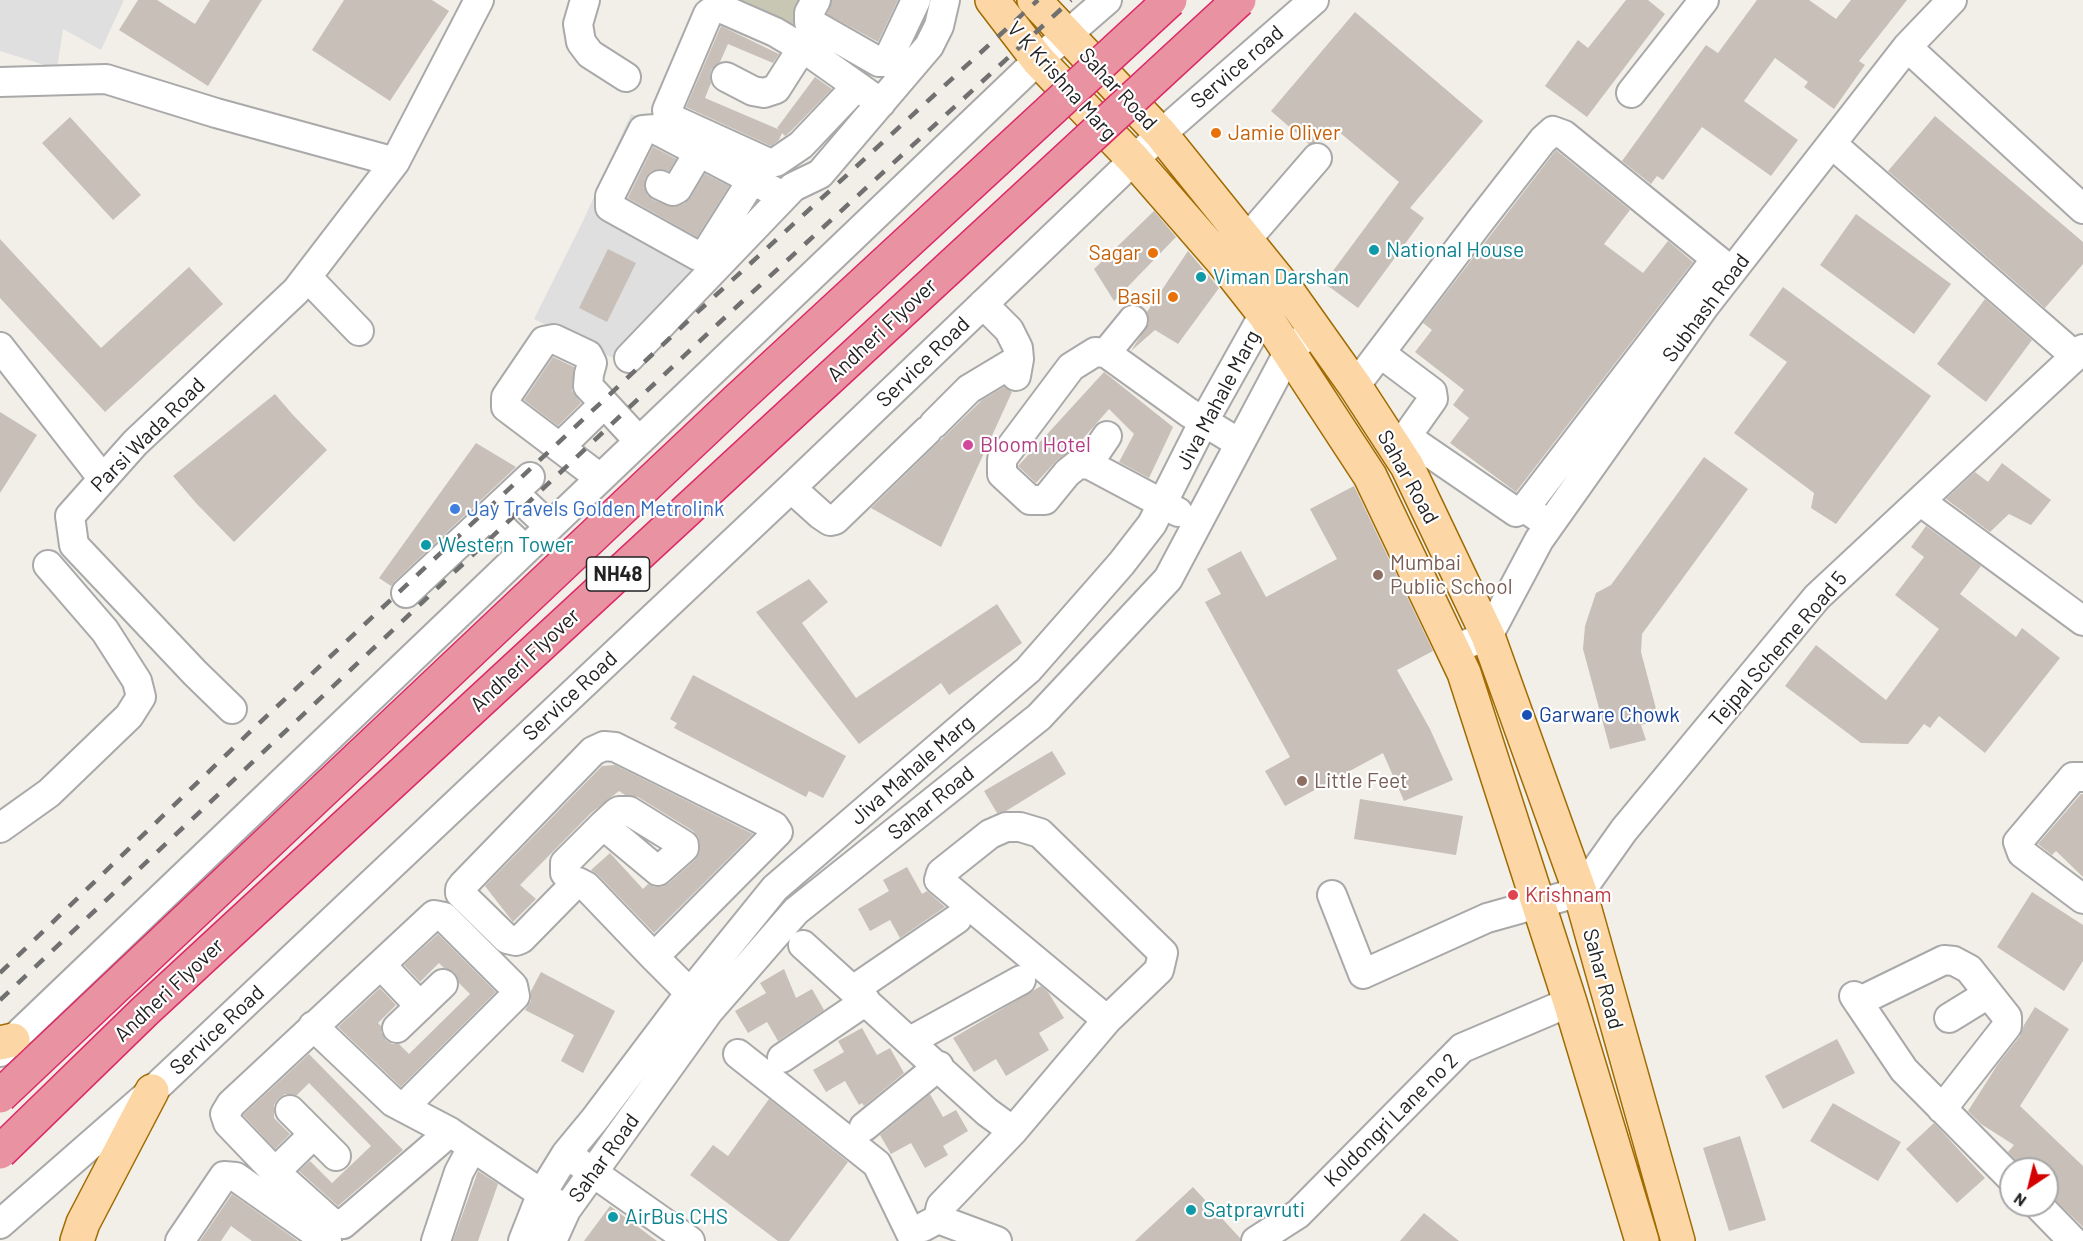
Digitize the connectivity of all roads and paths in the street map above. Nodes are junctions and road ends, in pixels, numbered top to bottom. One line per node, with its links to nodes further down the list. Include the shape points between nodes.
1 (479, 0): 29 (street, Parsi Wada Road)
2 (585, 0): 18 (street, via 578,24 581,42 590,54)
3 (816, 0): 4 (street, via 809,13 810,22 879,62 889,57)
4 (916, 0)
5 (945, 0): 23 (street, via 929,46)
6 (992, 0): 17 (main road, V K Krishna Marg)
7 (1034, 0): 14 (main road, V K Krishna Marg)
8 (1107, 0): 14 (street)
9 (1170, 0): 110 (highway, Andheri Flyover / NH48, bridge, via 738,399)
10 (1239, 0): 119 (highway, Andheri Flyover / NH48, bridge, via 153,1003)
11 (1314, 0): 24 (street, Service road)
12 (1704, 0): 22 (street)
13 (1952, 0): 15 (street, Subhash Road)
14 (1067, 34): 17 (street); 24 (main road, Sahar Road)
15 (1907, 47): 25 (street, Subhash Road); 33 (street)
16 (802, 48): 19 (street, via 776,89 765,93 753,91); 21 (street); 21 (street, via 718,7 708,14 667,110 668,117 770,163 801,145)
17 (1038, 60): 28 (main road, V K Krishna Marg); 53 (street)
18 (626, 77)
19 (726, 77)
20 (0, 82): 29 (street, via 106,79)
21 (857, 86): 23 (street)
22 (1631, 93)
23 (881, 103): 32 (street, via 820,174 792,187)
24 (1161, 134): 28 (street, Service road); 34 (main road, Sahar Road)
25 (1832, 144): 35 (street, Subhash Road); 47 (street)
26 (699, 152): 30 (street); 30 (street, via 655,129 643,130 610,196 610,207 698,256 706,253); 31 (street, via 677,189)
27 (1317, 158): 34 (street)
28 (1134, 160): 38 (street, Service Road); 39 (main road, Sahar Road)
29 (395, 162): 36 (street, Parsi Wada Road)
30 (752, 180): 32 (street)
31 (660, 185)
32 (783, 196): 48 (street)
33 (2083, 209)
34 (1246, 240): 37 (main road, Sahar Road)
35 (1724, 265): 46 (street, via 1553,130); 62 (street); 66 (street, Subhash Road, via 1704,307)
36 (307, 277): 42 (street); 58 (street, Parsi Wada Road, via 135,443)
37 (1289, 293): 39 (street, Jiva Mahale Marg); 41 (main road, Sahar Road)
38 (983, 304): 59 (street, Service Road); 59 (street, via 1009,330 1018,348 1017,369 969,389 835,519 830,521 821,515)
39 (1264, 314): 44 (main road, Sahar Road); 51 (street, Jiva Mahale Marg)
40 (1133, 320): 45 (street)
41 (1314, 329): 44 (street); 49 (main road, Sahar Road)
42 (359, 331)
43 (0, 346): 58 (street)
44 (1288, 351): 54 (street, Sahar Road); 73 (main road, Sahar Road, via 1370,476)
45 (1106, 353): 51 (street); 56 (street, via 1095,352 1071,367 1002,459 1002,474 1030,500 1045,500 1067,473 1077,465)
46 (1380, 353): 49 (street); 62 (street, via 1432,392 1433,399 1411,430 1414,442 1516,512)
47 (2079, 353): 60 (street, Tejpal Scheme Road 5)
48 (629, 358)
49 (1355, 386): 72 (main road, Sahar Road, via 1407,466)
50 (604, 404): 53 (street); 55 (street); 55 (street, via 588,386 592,363 588,355 554,339 544,341 506,397 506,407)
51 (1204, 421): 54 (street); 61 (street, Jiva Mahale Marg)
52 (1107, 436): 56 (street)
53 (639, 441): 57 (street)
54 (1239, 443): 64 (street, Sahar Road)
55 (560, 447): 57 (street)
56 (1088, 464): 61 (street)
57 (600, 478): 65 (street)
58 (103, 479): 75 (street, Parsi Wada Road, via 70,516 74,545)
59 (790, 488): 109 (street, Service Road)
60 (1920, 501): 70 (street); 84 (street, Tejpal Scheme Road 5, via 1817,597 1624,830)
61 (1163, 503): 64 (street); 71 (street, Jiva Mahale Marg, via 1146,532)
62 (1525, 508): 66 (street)
63 (489, 516): 65 (street, via 522,485); 67 (street); 69 (street)
64 (1197, 524): 74 (street, Sahar Road, via 1168,579)
65 (549, 526): 67 (street)
66 (1549, 526): 72 (street, Subhash Road)
67 (525, 550): 104 (street)
68 (48, 565): 81 (street, via 105,631 137,681 141,697 129,716 49,793)
69 (406, 593)
70 (2083, 621)
71 (1068, 624): 74 (street); 76 (street, Jiva Mahale Marg, via 1028,670)
72 (1488, 636): 73 (street); 84 (main road, Sahar Road)
73 (1453, 649): 87 (main road, Sahar Road)
74 (1100, 653): 78 (street, Sahar Road, via 1039,717)
75 (232, 709)
76 (914, 769): 78 (street); 80 (street, Jiva Mahale Marg)
77 (2083, 777): 86 (street, via 2073,777 2018,842 2022,853)
78 (939, 795): 82 (street, Sahar Road)
79 (603, 825): 83 (street, via 565,863 565,873)
80 (846, 827): 82 (street); 96 (street, Jiva Mahale Marg, via 775,888)
81 (0, 828)
82 (869, 853): 96 (street, Sahar Road, via 796,911)
83 (575, 884): 90 (street, via 586,886); 90 (street, via 516,941 507,939 460,889 594,751 604,746 615,747 778,829 778,834)
84 (1580, 892): 87 (street); 141 (main road, Sahar Road)
85 (1332, 895): 87 (street, via 1363,974 1487,918)
86 (2083, 899)
87 (1539, 903): 97 (main road, Sahar Road)
88 (957, 919): 95 (street)
89 (803, 945): 95 (street)
90 (654, 957): 96 (street)
91 (381, 965): 98 (street); 101 (street); 112 (street, via 434,915 444,917 513,986 515,996)
92 (1021, 980): 103 (street)
93 (443, 984): 98 (street)
94 (1988, 994): 99 (street); 113 (street, via 2007,1017 2007,1026); 113 (street, via 1966,967 1944,960 1856,999 1904,1070)
95 (860, 995): 103 (street); 106 (street)
96 (699, 1002): 108 (street, Jiva Mahale Marg); 111 (street, Sahar Road)
97 (1570, 1002): 139 (street, Koldongri Lane no 2, via 1462,1048 1298,1214); 140 (main road, Sahar Road)
98 (420, 1006): 102 (street)
99 (1949, 1018)
100 (1107, 1020): 100 (street, via 1159,970 1163,953 1040,832 1006,827 990,834 941,873 939,880); 116 (street)
101 (314, 1026): 112 (street, via 393,1102); 123 (street, via 225,1114 228,1123)
102 (397, 1028)
103 (910, 1041): 107 (street)
104 (4, 1045)
105 (738, 1054): 130 (street, via 877,1164)
106 (782, 1058)
107 (939, 1066): 115 (street); 116 (street)
108 (623, 1082): 111 (street); 120 (street, Jiva Mahale Marg)
109 (152, 1091): 129 (street, Service Road); 131 (main road)
110 (0, 1096)
111 (645, 1100): 124 (street, Sahar Road)
112 (404, 1107): 118 (street)
113 (1942, 1109): 122 (street)
114 (290, 1110): 117 (street)
115 (864, 1127)
116 (1013, 1131): 128 (street, via 941,1206)
117 (314, 1134): 121 (street); 123 (street)
118 (461, 1140): 123 (street, via 343,1224 331,1222); 125 (street); 134 (street, via 459,1172)
119 (0, 1152)
120 (566, 1154): 124 (street); 125 (street, Jiva Mahale Marg)
121 (336, 1156)
122 (1999, 1166)
123 (275, 1172)
124 (593, 1173): 126 (street, Sahar Road); 137 (street)
125 (542, 1193): 126 (street); 135 (street, Jiva Mahale Marg)
126 (566, 1210): 136 (street, Sahar Road)
127 (2050, 1217): 142 (street)
128 (938, 1219): 130 (street); 138 (street)
129 (0, 1224)
130 (906, 1238)
131 (77, 1241)
132 (180, 1241): 133 (street, via 224,1176 236,1177)
133 (327, 1241)
134 (436, 1241)
135 (523, 1241)
136 (552, 1241)
137 (690, 1241)
138 (997, 1241)
139 (1256, 1241)
140 (1642, 1241)
141 (1678, 1241)
142 (2073, 1241)

